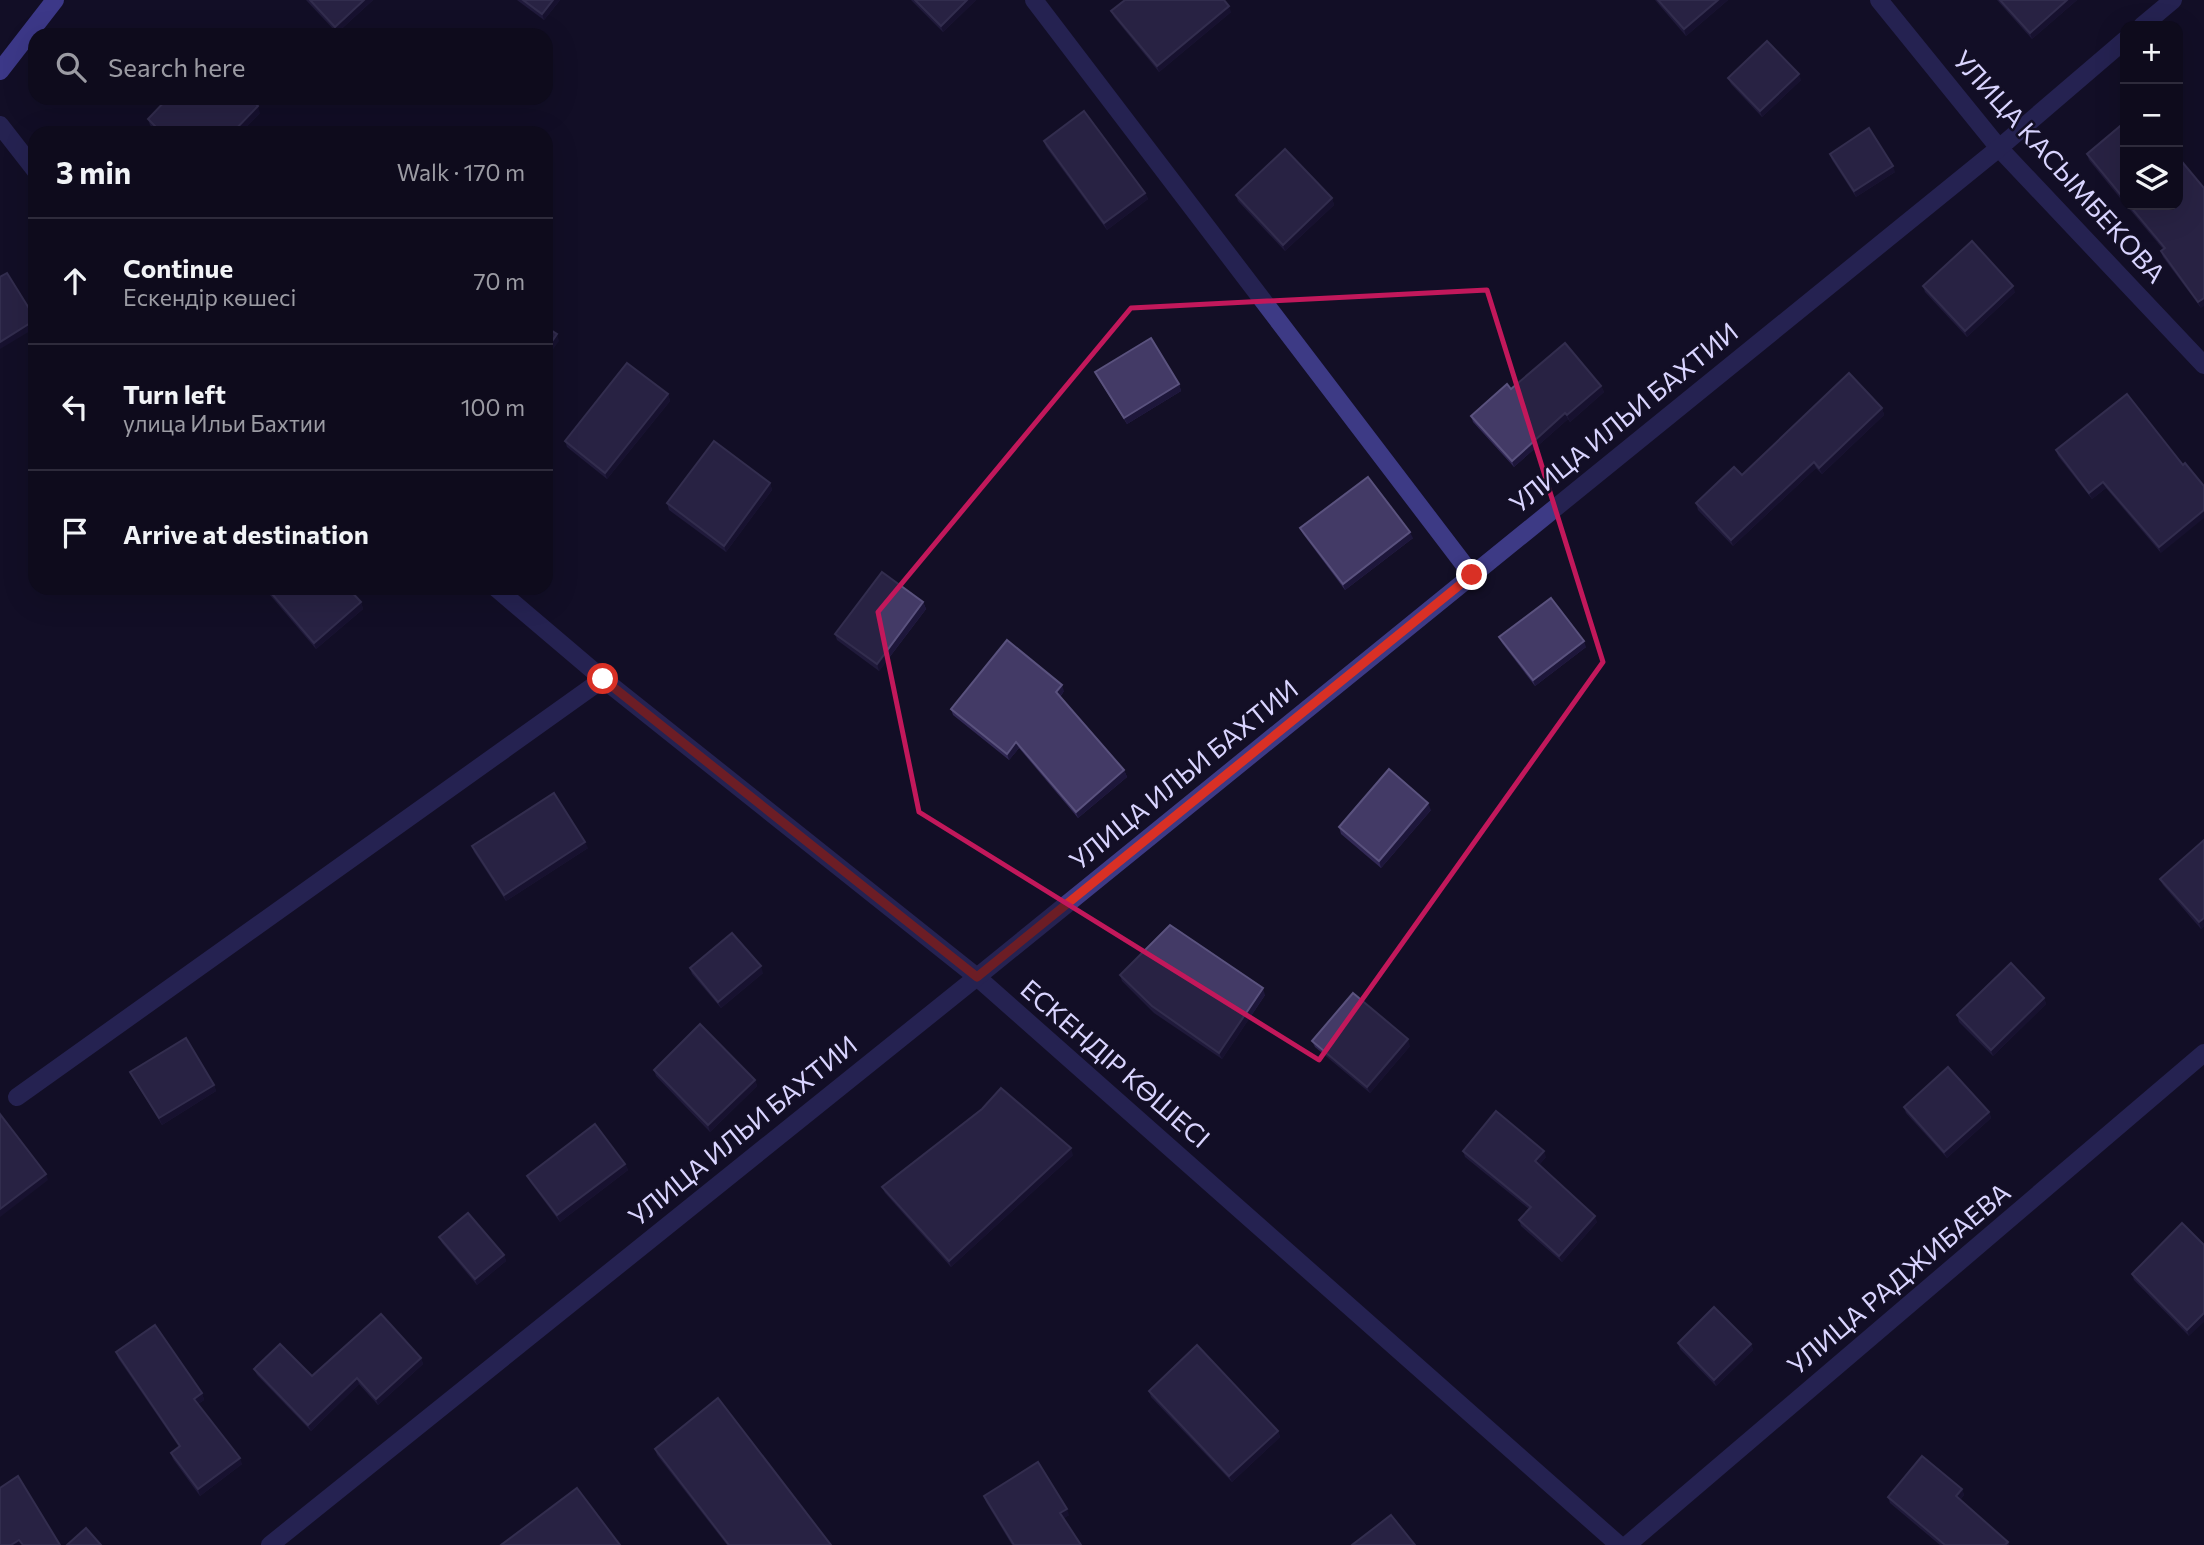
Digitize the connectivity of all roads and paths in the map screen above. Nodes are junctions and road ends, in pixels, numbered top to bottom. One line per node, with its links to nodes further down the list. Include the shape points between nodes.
1 (55, 0): 6 (main road)
2 (1034, 0): 14 (street)
3 (1879, 0): 11 (street, УЛИЦА КАСЫМБЕКОВА)
4 (2173, 0): 5 (street)
5 (2148, 21)
6 (33, 28)
7 (28, 35): 9 (main road)
8 (2120, 44): 11 (street, УЛИЦА ИЛЬИ БАХТИИ)
9 (0, 71)
10 (0, 125): 12 (street)
11 (1998, 148): 13 (street, УЛИЦА КАСЫМБЕКОВА); 14 (street, УЛИЦА ИЛЬИ БАХТИИ)
12 (28, 161)
13 (2204, 365)
14 (1472, 575): 17 (street, УЛИЦА ИЛЬИ БАХТИИ)
15 (504, 595): 16 (street, ЕСКЕНДІР КӨШЕСІ)
16 (603, 679): 17 (street, ЕСКЕНДІР КӨШЕСІ); 19 (street)
17 (977, 977): 20 (street, УЛИЦА ИЛЬИ БАХТИИ); 21 (street, ЕСКЕНДІР КӨШЕСІ)
18 (2204, 1053): 22 (street, УЛИЦА РАДЖИБАЕВА)
19 (17, 1097)
20 (270, 1545)
21 (1619, 1545)
22 (1627, 1545)

